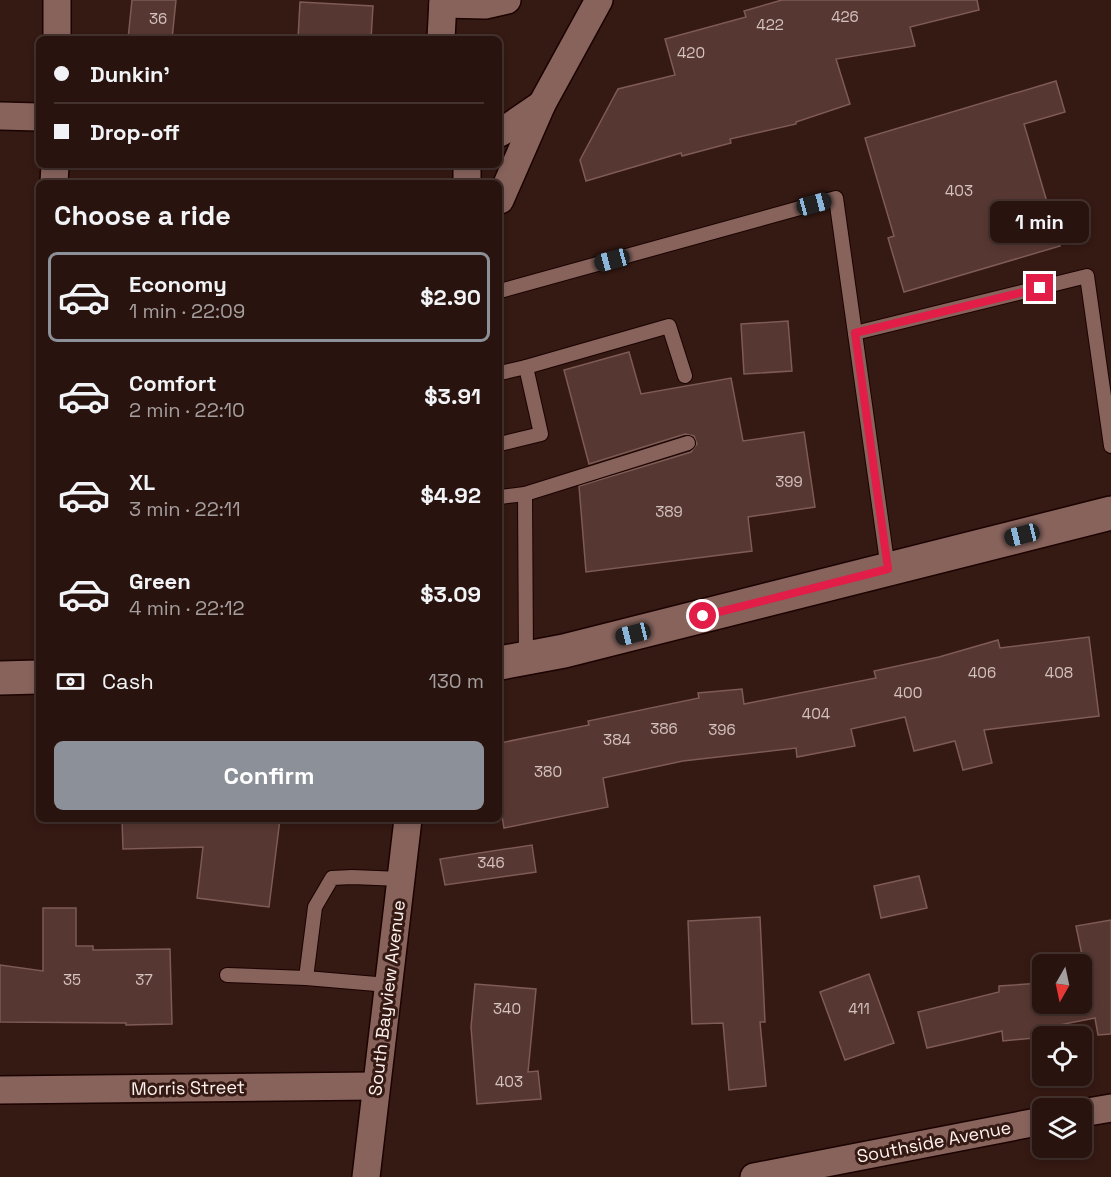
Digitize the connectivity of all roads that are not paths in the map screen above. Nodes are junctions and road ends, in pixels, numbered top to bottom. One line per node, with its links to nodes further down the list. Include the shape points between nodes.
1 (57, 0): 5 (street)
2 (507, 0): 4 (street, via 485,5)
3 (599, 0): 7 (street)
4 (443, 2): 6 (street)
5 (57, 36)
6 (441, 36)
7 (543, 104): 10 (street); 11 (street)
8 (0, 116): 9 (street)
9 (36, 117)
10 (502, 132)
11 (502, 196)
12 (502, 290): 13 (lane, via 836,198)
13 (855, 333): 19 (lane, via 1087,276); 23 (lane)
14 (526, 367): 15 (lane); 16 (lane, via 669,326); 18 (lane, via 541,434)
15 (502, 373)
16 (685, 376)
17 (688, 443): 20 (lane)
18 (502, 444)
19 (1111, 446)
20 (525, 494): 21 (lane); 24 (lane)
21 (502, 497)
22 (1111, 513): 23 (main road)
23 (888, 569): 24 (main road, via 564,651)
24 (513, 660)
25 (36, 677): 26 (main road)
26 (0, 678)
27 (408, 822): 28 (street, South Bayview Avenue)
28 (401, 879): 30 (lane, via 332,878 315,907); 31 (street, South Bayview Avenue)
29 (227, 975): 30 (lane)
30 (306, 978): 31 (lane)
31 (388, 985): 32 (street, South Bayview Avenue)
32 (376, 1086): 33 (street, Morris Street); 38 (street, South Bayview Avenue)
33 (0, 1090)
34 (1111, 1108): 35 (street)
35 (1092, 1111)
36 (1032, 1123): 37 (street, Southside Avenue)
37 (844, 1168): 39 (street, Southside Avenue)
38 (366, 1177)
39 (754, 1177)

